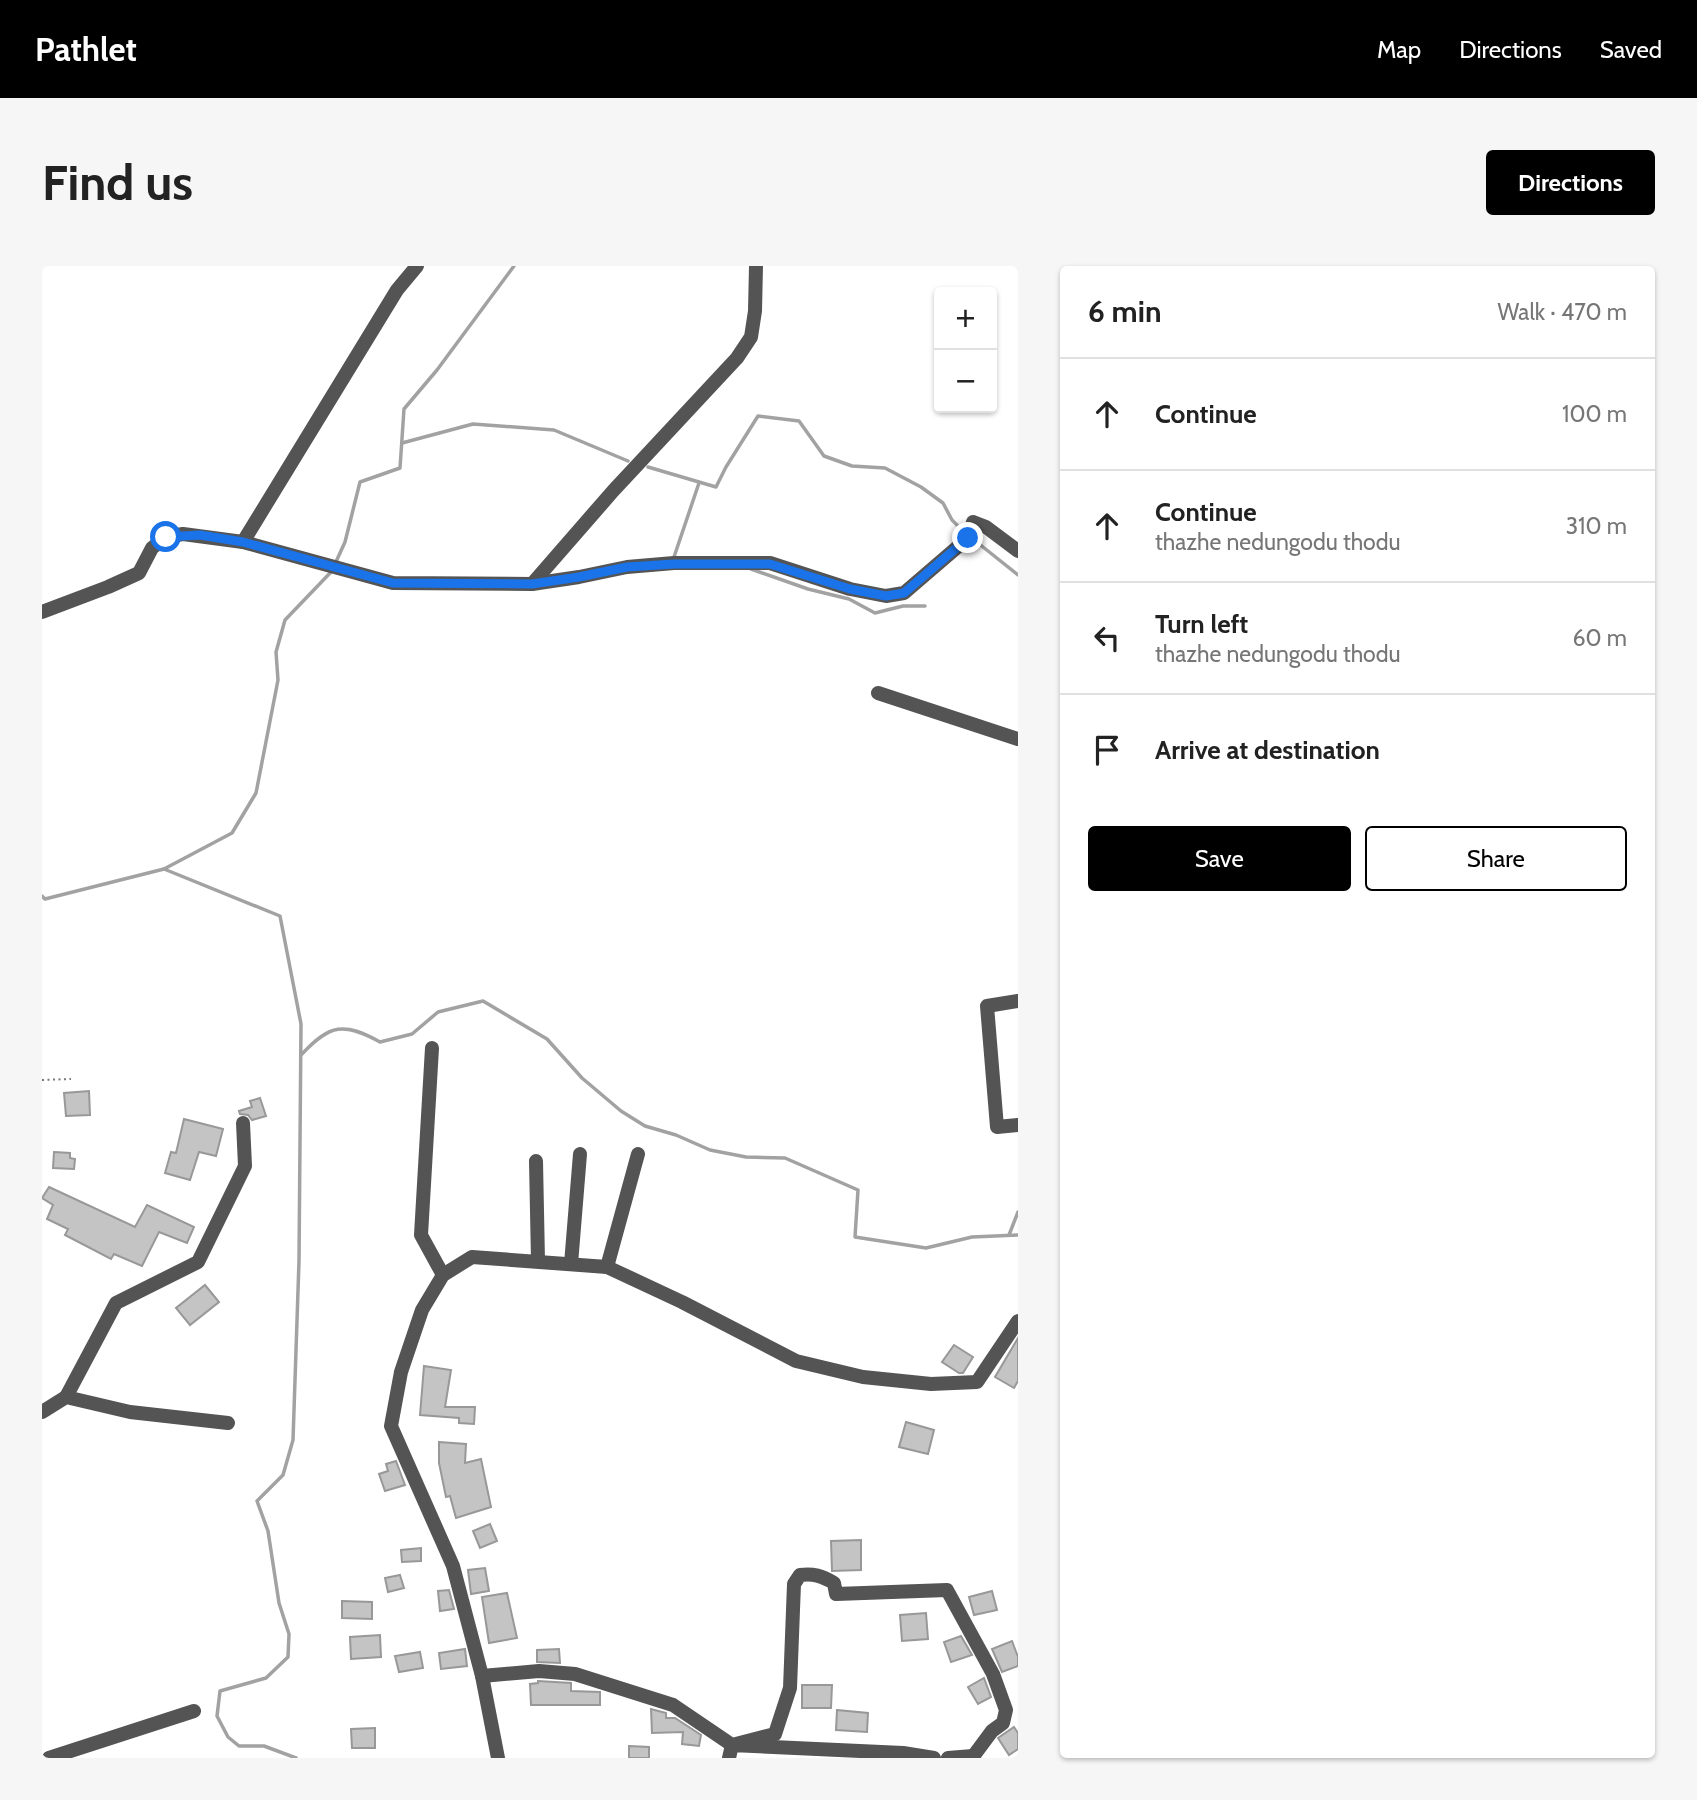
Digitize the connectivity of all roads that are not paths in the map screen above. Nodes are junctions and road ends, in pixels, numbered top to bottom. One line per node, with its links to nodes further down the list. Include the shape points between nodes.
1 (417, 266): 3 (street, via 397,290)
2 (756, 266): 5 (street, via 751,337 737,358)
3 (243, 542): 5 (street, via 393,583); 6 (street, via 200,535 166,537 152,548 139,573)
4 (1018, 551): 5 (street, via 973,522 968,538 904,593 886,596 770,564 627,567)
5 (532, 584)
6 (42, 612)
7 (878, 693): 8 (street)
8 (1018, 739)
9 (1018, 1001): 12 (street, via 987,1006 997,1127)
10 (432, 1048): 19 (street, via 421,1235)
11 (243, 1123): 21 (street, via 245,1166 198,1262 116,1303)
12 (1018, 1125)
13 (580, 1154): 17 (street)
14 (638, 1154): 18 (street)
15 (536, 1161): 16 (street)
16 (538, 1261): 17 (street); 19 (street, via 472,1257)
17 (571, 1264): 18 (street)
18 (607, 1267): 20 (street, via 796,1361 863,1377 930,1384 977,1381)
19 (443, 1275): 24 (street, via 422,1310 401,1372 391,1426 453,1566)
20 (1018, 1321)
21 (66, 1397): 22 (street); 23 (street, via 130,1412)
22 (42, 1412)
23 (228, 1423)
24 (482, 1676): 26 (street, via 539,1671 575,1674 673,1705); 31 (street)
25 (194, 1711): 30 (street)
26 (731, 1752): 27 (street); 29 (street, via 775,1734 790,1688 794,1584 800,1575 811,1573 834,1583 836,1594 947,1590 993,1674 1006,1710 1003,1723)
27 (797, 1754): 28 (street)
28 (843, 1754): 32 (street, via 903,1753)
29 (973, 1757): 33 (street)
30 (49, 1758)
31 (498, 1758)
32 (934, 1758)
33 (948, 1758)

